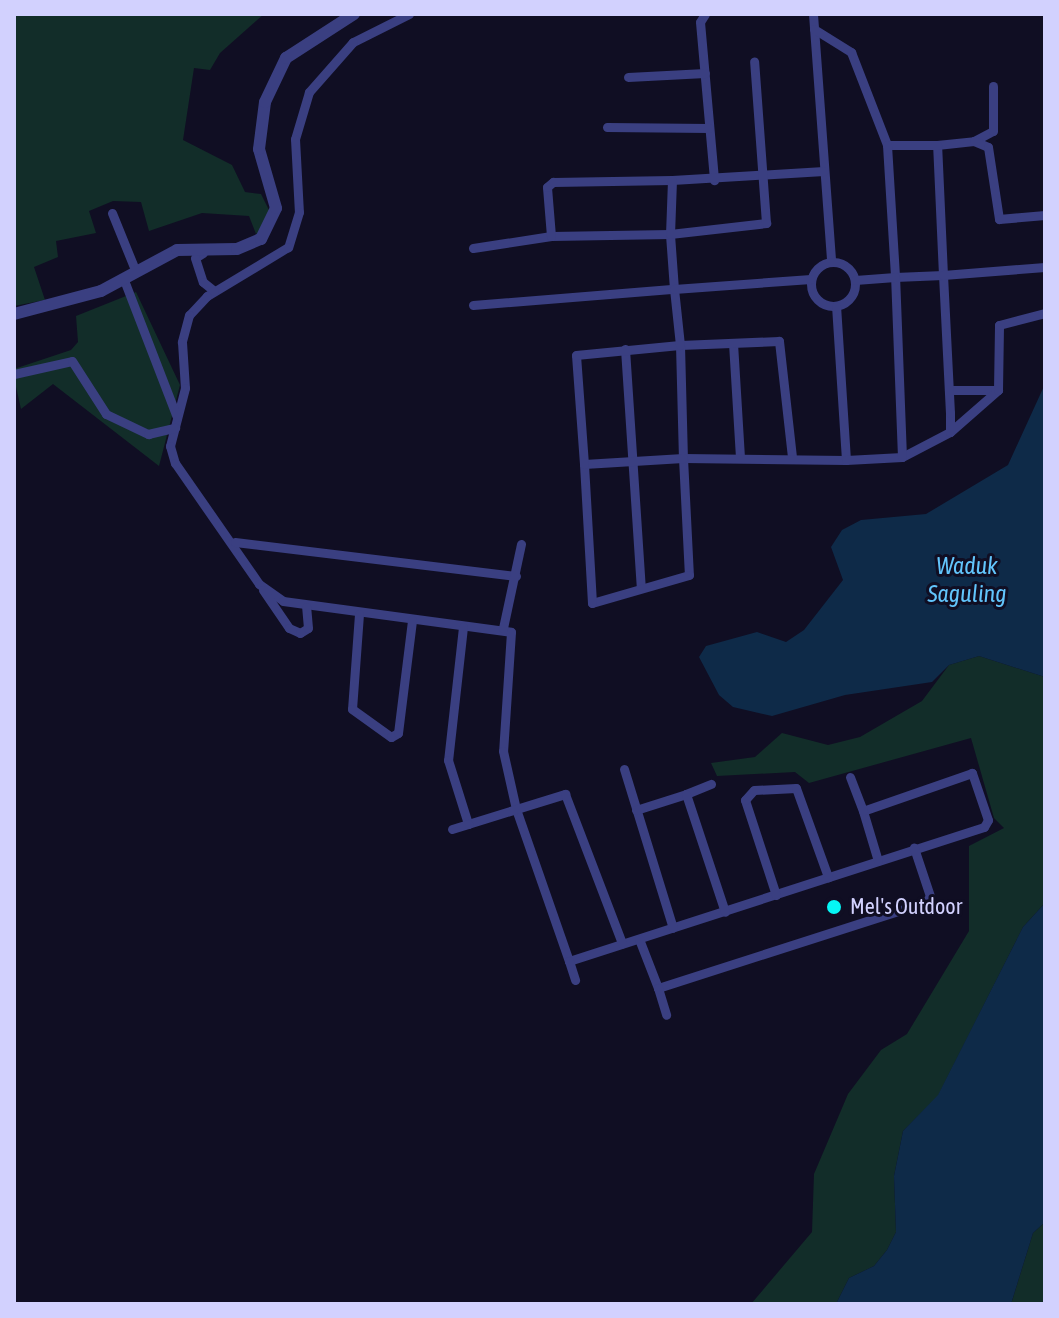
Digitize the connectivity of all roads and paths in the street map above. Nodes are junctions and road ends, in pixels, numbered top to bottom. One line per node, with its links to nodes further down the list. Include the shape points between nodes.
1 (354, 14): 24 (street, via 286,58 265,102 259,149 276,208 269,231 237,249)
2 (409, 14): 34 (street, via 353,42 309,92 295,139 297,234 276,258)
3 (705, 14): 7 (street, via 700,22)
4 (813, 14): 5 (street)
5 (814, 29): 13 (street, via 851,52); 15 (street)
6 (754, 61): 16 (street)
7 (705, 73): 8 (street); 11 (street)
8 (628, 77)
9 (993, 86): 12 (street, via 993,131)
10 (607, 127): 11 (street)
11 (709, 128): 18 (street)
12 (974, 141): 14 (street); 20 (street, via 991,151 997,217)
13 (887, 145): 14 (street); 29 (street)
14 (937, 145): 28 (street)
15 (824, 171): 16 (street); 25 (street)
16 (762, 174): 18 (street); 21 (street, via 767,217 760,228)
17 (672, 180): 18 (street); 21 (street); 22 (street, via 549,183)
18 (714, 180)
19 (112, 213): 27 (street)
20 (1045, 215)
21 (670, 234): 22 (street); 33 (street)
22 (551, 236): 23 (street)
23 (473, 248)
24 (214, 249): 27 (street, via 177,250); 34 (street, via 195,258 203,282)
25 (831, 261): 30 (street); 32 (street, via 849,268)
26 (1045, 267): 28 (street)
27 (136, 272): 31 (street)
28 (943, 275): 29 (street); 43 (street)
29 (895, 277): 32 (street); 50 (street)
30 (811, 279): 33 (street); 36 (street, via 817,299)
31 (124, 280): 38 (street, via 63,305); 45 (street)
32 (855, 280): 36 (street, via 853,294)
33 (674, 289): 35 (street); 40 (street)
34 (214, 291): 45 (street, via 184,324 185,388)
35 (473, 305)
36 (836, 306): 52 (street)
37 (1045, 313): 44 (street, via 999,325)
38 (14, 314)
39 (733, 343): 40 (street); 48 (street); 49 (street, via 782,344)
40 (680, 345): 41 (street); 51 (street)
41 (625, 349): 53 (street); 54 (street, via 575,358)
42 (14, 374): 46 (street, via 77,363 106,414 148,434)
43 (949, 390): 44 (street); 47 (street)
44 (998, 390): 47 (street)
45 (177, 417): 46 (street)
46 (175, 428): 55 (street, via 175,463)
47 (950, 432): 50 (street)
48 (740, 457): 49 (street); 51 (street)
49 (792, 457): 52 (street)
50 (902, 457): 52 (street)
51 (683, 458): 53 (street); 59 (street, via 689,575)
52 (846, 460)
53 (632, 461): 54 (street); 59 (street)
54 (584, 464): 59 (street, via 590,601)
55 (235, 542): 57 (street); 58 (street)
56 (521, 544): 57 (street)
57 (516, 576): 64 (street)
58 (259, 584): 60 (street); 60 (street, via 289,628 300,633 308,628)
59 (641, 587)
60 (306, 607): 61 (street)
61 (359, 614): 62 (street); 62 (street, via 352,709 391,737 398,733)
62 (412, 620): 63 (street)
63 (463, 627): 64 (street); 72 (street, via 448,760)
64 (503, 628): 69 (street, via 514,636 501,739)
65 (624, 769): 70 (street)
66 (850, 777): 71 (street)
67 (711, 784): 68 (street)
68 (686, 794): 70 (street); 78 (street)
69 (516, 809): 72 (street); 81 (street, via 569,797); 82 (street)
70 (636, 810): 79 (street)
71 (863, 811): 74 (street, via 972,773 987,824); 75 (street)
72 (468, 824): 73 (street)
73 (452, 829)
74 (914, 848): 75 (street); 84 (street, via 930,896 926,902)
75 (878, 861): 76 (street)
76 (828, 877): 77 (street); 77 (street, via 796,788 754,790 745,800)
77 (776, 895): 78 (street)
78 (725, 912): 79 (street)
79 (673, 928): 80 (street)
80 (639, 939): 81 (street); 84 (street)
81 (622, 943): 82 (street)
82 (569, 961): 83 (street)
83 (575, 980)
84 (658, 988): 85 (street)
85 (666, 1015)

